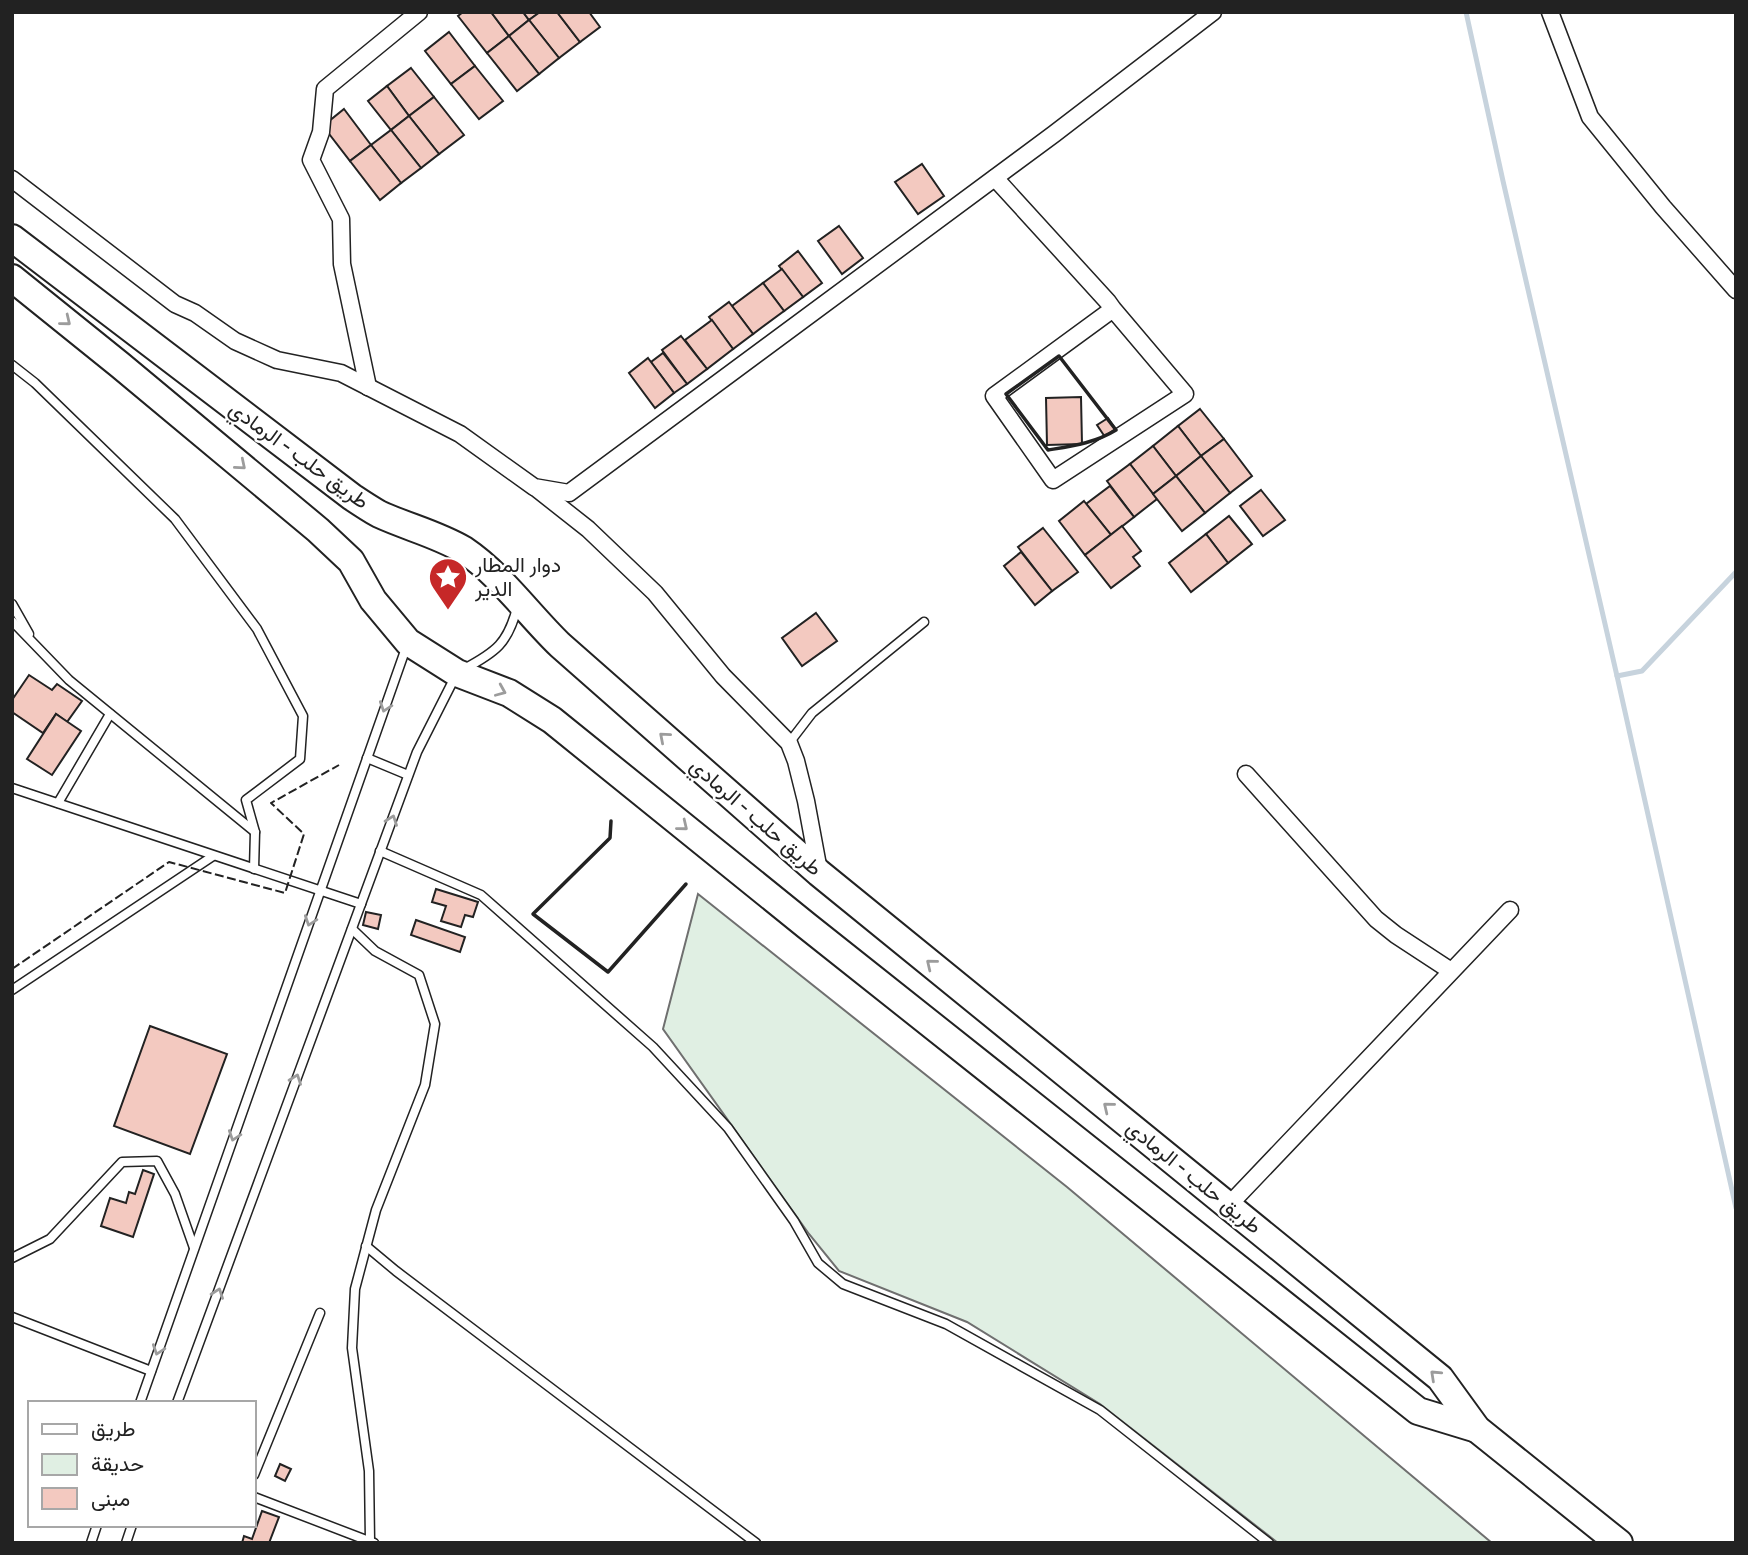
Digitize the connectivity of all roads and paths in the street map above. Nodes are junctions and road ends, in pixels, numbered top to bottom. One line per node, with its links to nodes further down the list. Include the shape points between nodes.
1 (419, 12): 11 (street, via 326,89 321,132 311,160 341,219 342,264)
2 (1213, 12): 4 (street)
3 (1550, 12): 8 (street, via 1590,117)
4 (995, 178): 9 (street); 12 (street, via 569,493)
5 (12, 179): 11 (street, via 176,304 235,341 277,360 341,373)
6 (12, 238): 13 (highway, طريق حلب - الرمادي, via 352,497 464,551)
7 (12, 278): 17 (highway, طريق حلب - الرمادي, one-way to 17, via 318,530 351,561 373,600)
8 (1736, 290)
9 (1113, 309): 9 (street, via 994,396 1053,480 1185,394)
10 (12, 365): 27 (lane, via 174,519 257,629 303,716 300,759 246,800)
11 (368, 387): 12 (street, via 460,434)
12 (534, 487): 21 (street, via 588,529 655,593 723,676)
13 (519, 602): 19 (lane, via 512,628 500,646); 31 (highway, طريق حلب - الرمادي, one-way to 13, via 560,645)
14 (12, 604): 18 (lane)
15 (12, 621): 18 (lane)
16 (923, 622): 21 (lane, via 812,713)
17 (408, 642): 19 (highway, طريق حلب - الرمادي); 22 (lane, one-way to 22)
18 (36, 646): 20 (lane)
19 (457, 673): 24 (lane); 47 (highway, طريق حلب - الرمادي, one-way to 47, via 509,694 552,720 1418,1411)
20 (110, 714): 26 (lane); 27 (lane)
21 (789, 743): 31 (street, via 806,801)
22 (368, 758): 24 (lane); 32 (lane)
23 (1247, 774): 36 (street, via 1376,919)
24 (408, 775): 28 (lane, one-way to 24)
25 (12, 788): 26 (lane)
26 (58, 803): 29 (lane)
27 (255, 832): 30 (lane)
28 (380, 851): 33 (lane); 52 (lane, via 481,895 653,1047 728,1128 818,1263 842,1283 946,1324 1100,1410)
29 (213, 856): 30 (lane); 37 (lane)
30 (254, 869): 32 (lane)
31 (819, 873): 38 (highway, طريق حلب - الرمادي, one-way to 31)
32 (321, 891): 33 (lane); 40 (lane, one-way to 40)
33 (361, 904): 35 (lane)
34 (1510, 910): 36 (street)
35 (352, 929): 39 (lane, via 375,951 419,975 435,1024 425,1085); 46 (lane, one-way to 35)
36 (1451, 971): 38 (street)
37 (12, 990)
38 (1228, 1206): 47 (highway, طريق حلب - الرمادي, one-way to 38, via 1440,1378)
39 (366, 1246): 50 (lane, via 355,1289 352,1348 369,1471); 51 (lane)
40 (194, 1250): 41 (lane, via 176,1194 157,1161 122,1162 50,1239); 44 (lane, one-way to 44)
41 (12, 1258)
42 (320, 1313): 48 (lane)
43 (12, 1317): 44 (lane)
44 (151, 1371): 45 (lane)
45 (141, 1401)
46 (178, 1401)
47 (1477, 1429): 53 (highway, طريق حلب - الرمادي)
48 (256, 1470)
49 (256, 1498): 50 (lane)
50 (372, 1542)
51 (756, 1543)
52 (1269, 1543)
53 (1619, 1543)

